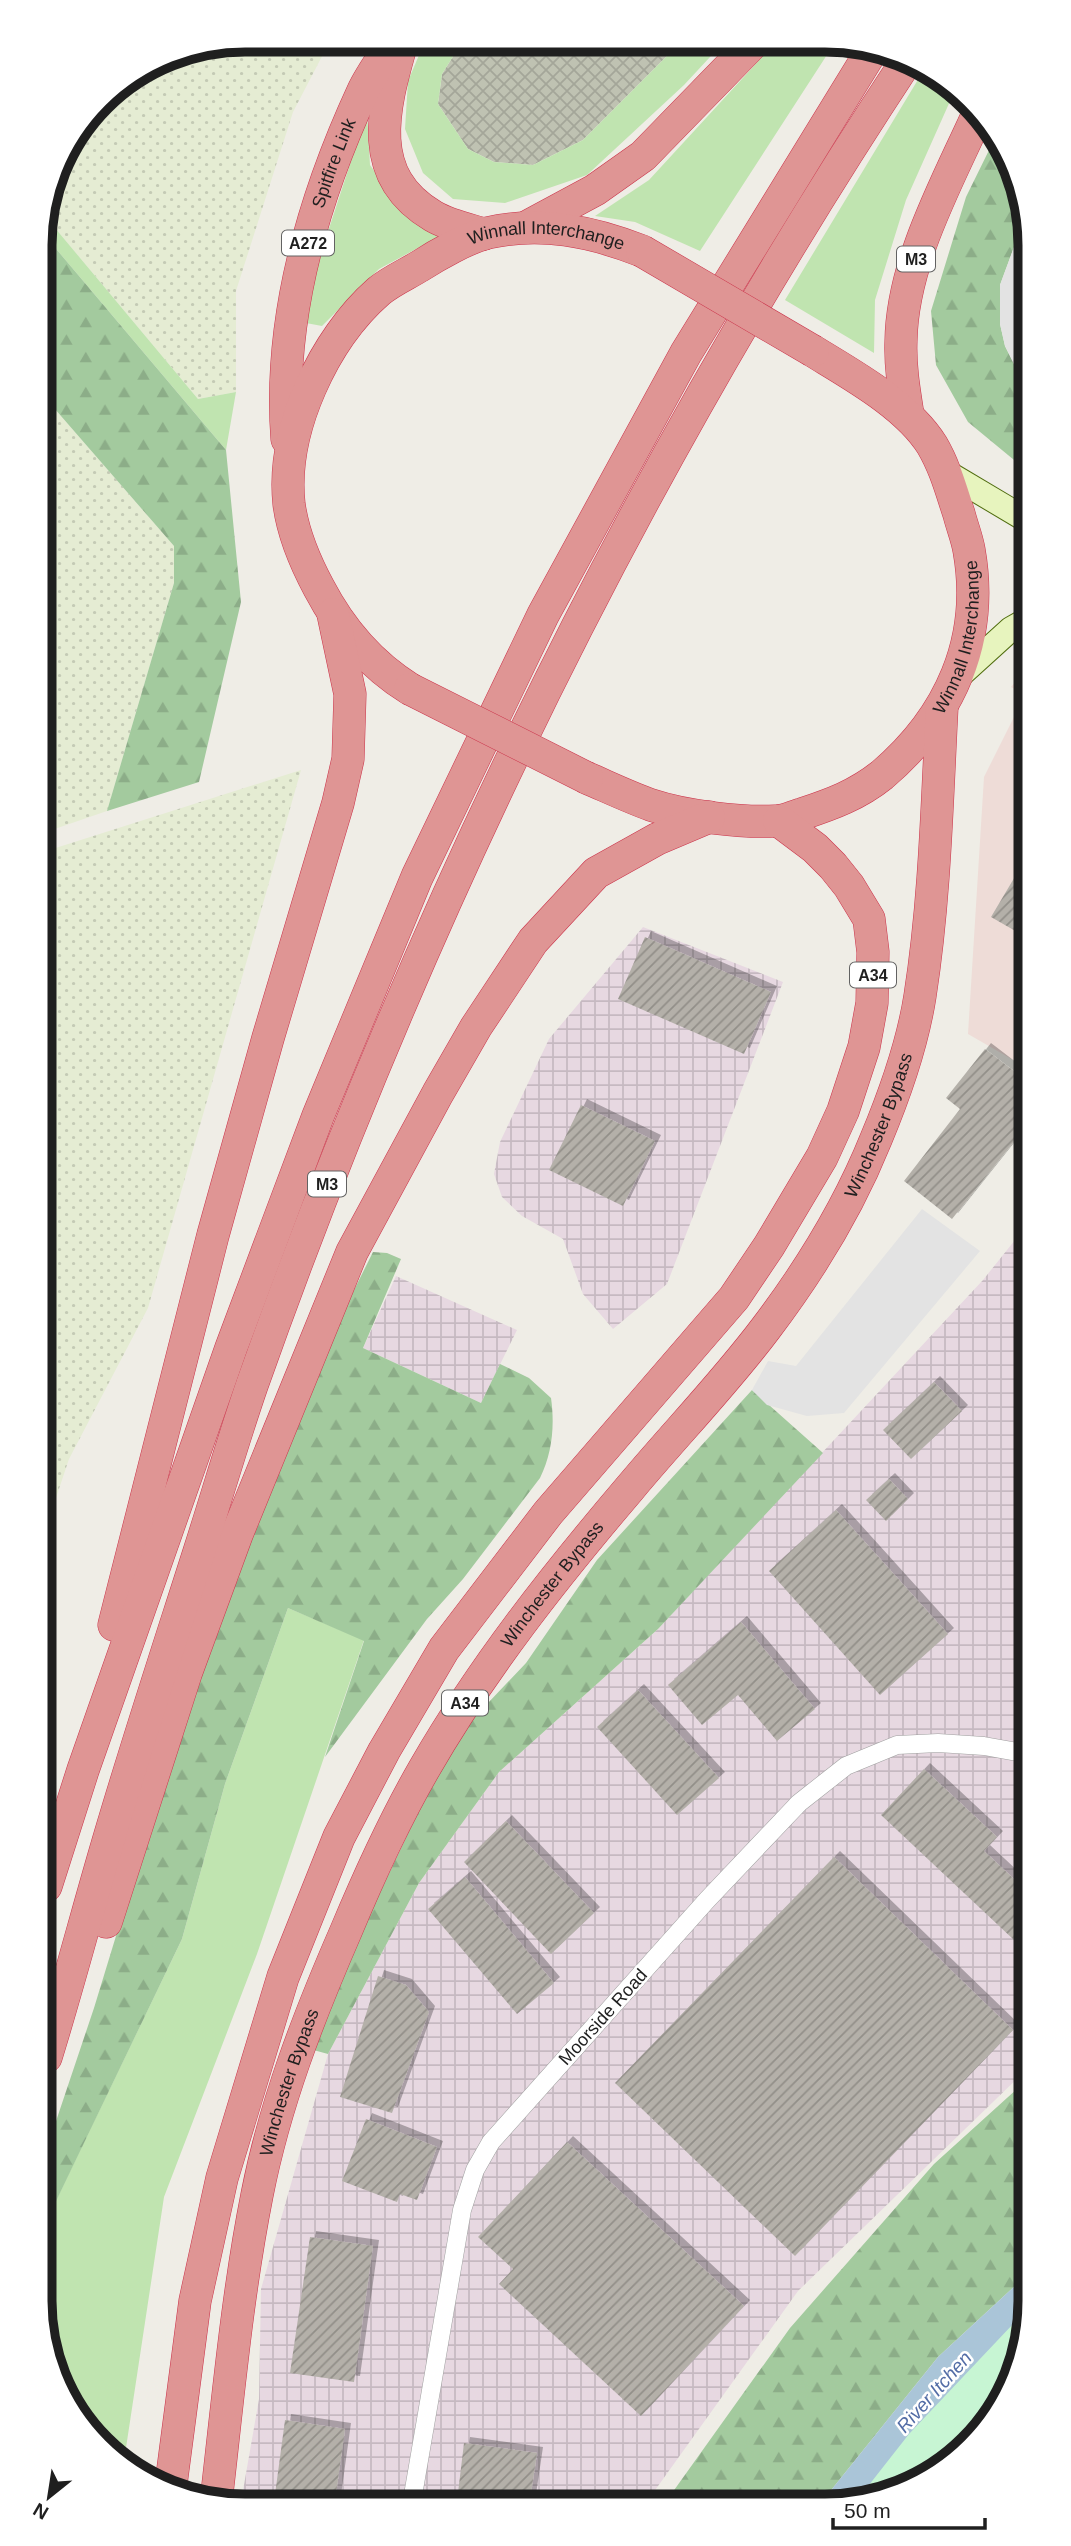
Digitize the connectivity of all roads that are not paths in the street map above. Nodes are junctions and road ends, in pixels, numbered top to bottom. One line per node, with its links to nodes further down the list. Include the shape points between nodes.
1 (387, 52): 10 (highway, Spitfire Link / A272, via 363,89 323,193 299,273 286,370)
2 (399, 52): 8 (highway, Spitfire Link, via 384,124 392,177 413,202 434,217)
3 (744, 52): 7 (highway, via 643,156 596,190)
4 (868, 57): 20 (highway, M3, via 679,365 543,615 417,877 318,1116)
5 (902, 68): 22 (highway, M3, via 763,286 682,429 567,648 411,978 335,1162 250,1389 114,1820)
6 (974, 123): 9 (highway, M3, via 911,273 901,338)
7 (526, 227): 8 (highway, Winnall Interchange); 9 (highway, Winnall Interchange, bridge, via 567,228 642,251 849,373)
8 (484, 234): 10 (highway, Winnall Interchange, via 380,290 338,338 315,378)
9 (908, 415): 11 (highway, Winnall Interchange)
10 (289, 461): 13 (highway, Winnall Interchange, via 289,505 302,555)
11 (946, 472): 12 (street); 15 (highway, Winnall Interchange, via 969,549 973,596 969,637)
12 (1018, 515)
13 (333, 614): 17 (highway, Winnall Interchange, bridge, via 385,674 410,689 587,778 653,806); 20 (highway, M3, via 350,694 348,759 213,1235 114,1627)
14 (1018, 625): 15 (street)
15 (958, 677): 16 (highway, Winnall Interchange)
16 (942, 707): 18 (highway, Winnall Interchange, via 906,754 868,786 848,798); 25 (highway, Winchester Bypass / A34, via 934,868 919,1000 876,1139 846,1206 766,1328 569,1562 479,1682 424,1769 373,1868 325,1978 273,2125 240,2295)
17 (709, 817): 18 (highway, Winnall Interchange); 23 (highway, M3, via 596,873 533,941 476,1027 352,1252 191,1660 93,1962)
18 (779, 821): 24 (highway, Winchester Bypass / A34, via 833,866 869,919 872,1003 864,1047 843,1111 821,1157 734,1298 548,1513 444,1649 339,1837 283,1977 222,2178 195,2301)
19 (1018, 1752): 26 (street, Moorside Road, via 938,1743 897,1745 846,1766 789,1813 491,2142 475,2170 462,2210)
20 (83, 1770): 21 (highway, M3)
21 (52, 1867)
22 (52, 2037)
23 (52, 2045)
24 (172, 2478)
25 (217, 2492)
26 (413, 2494)

